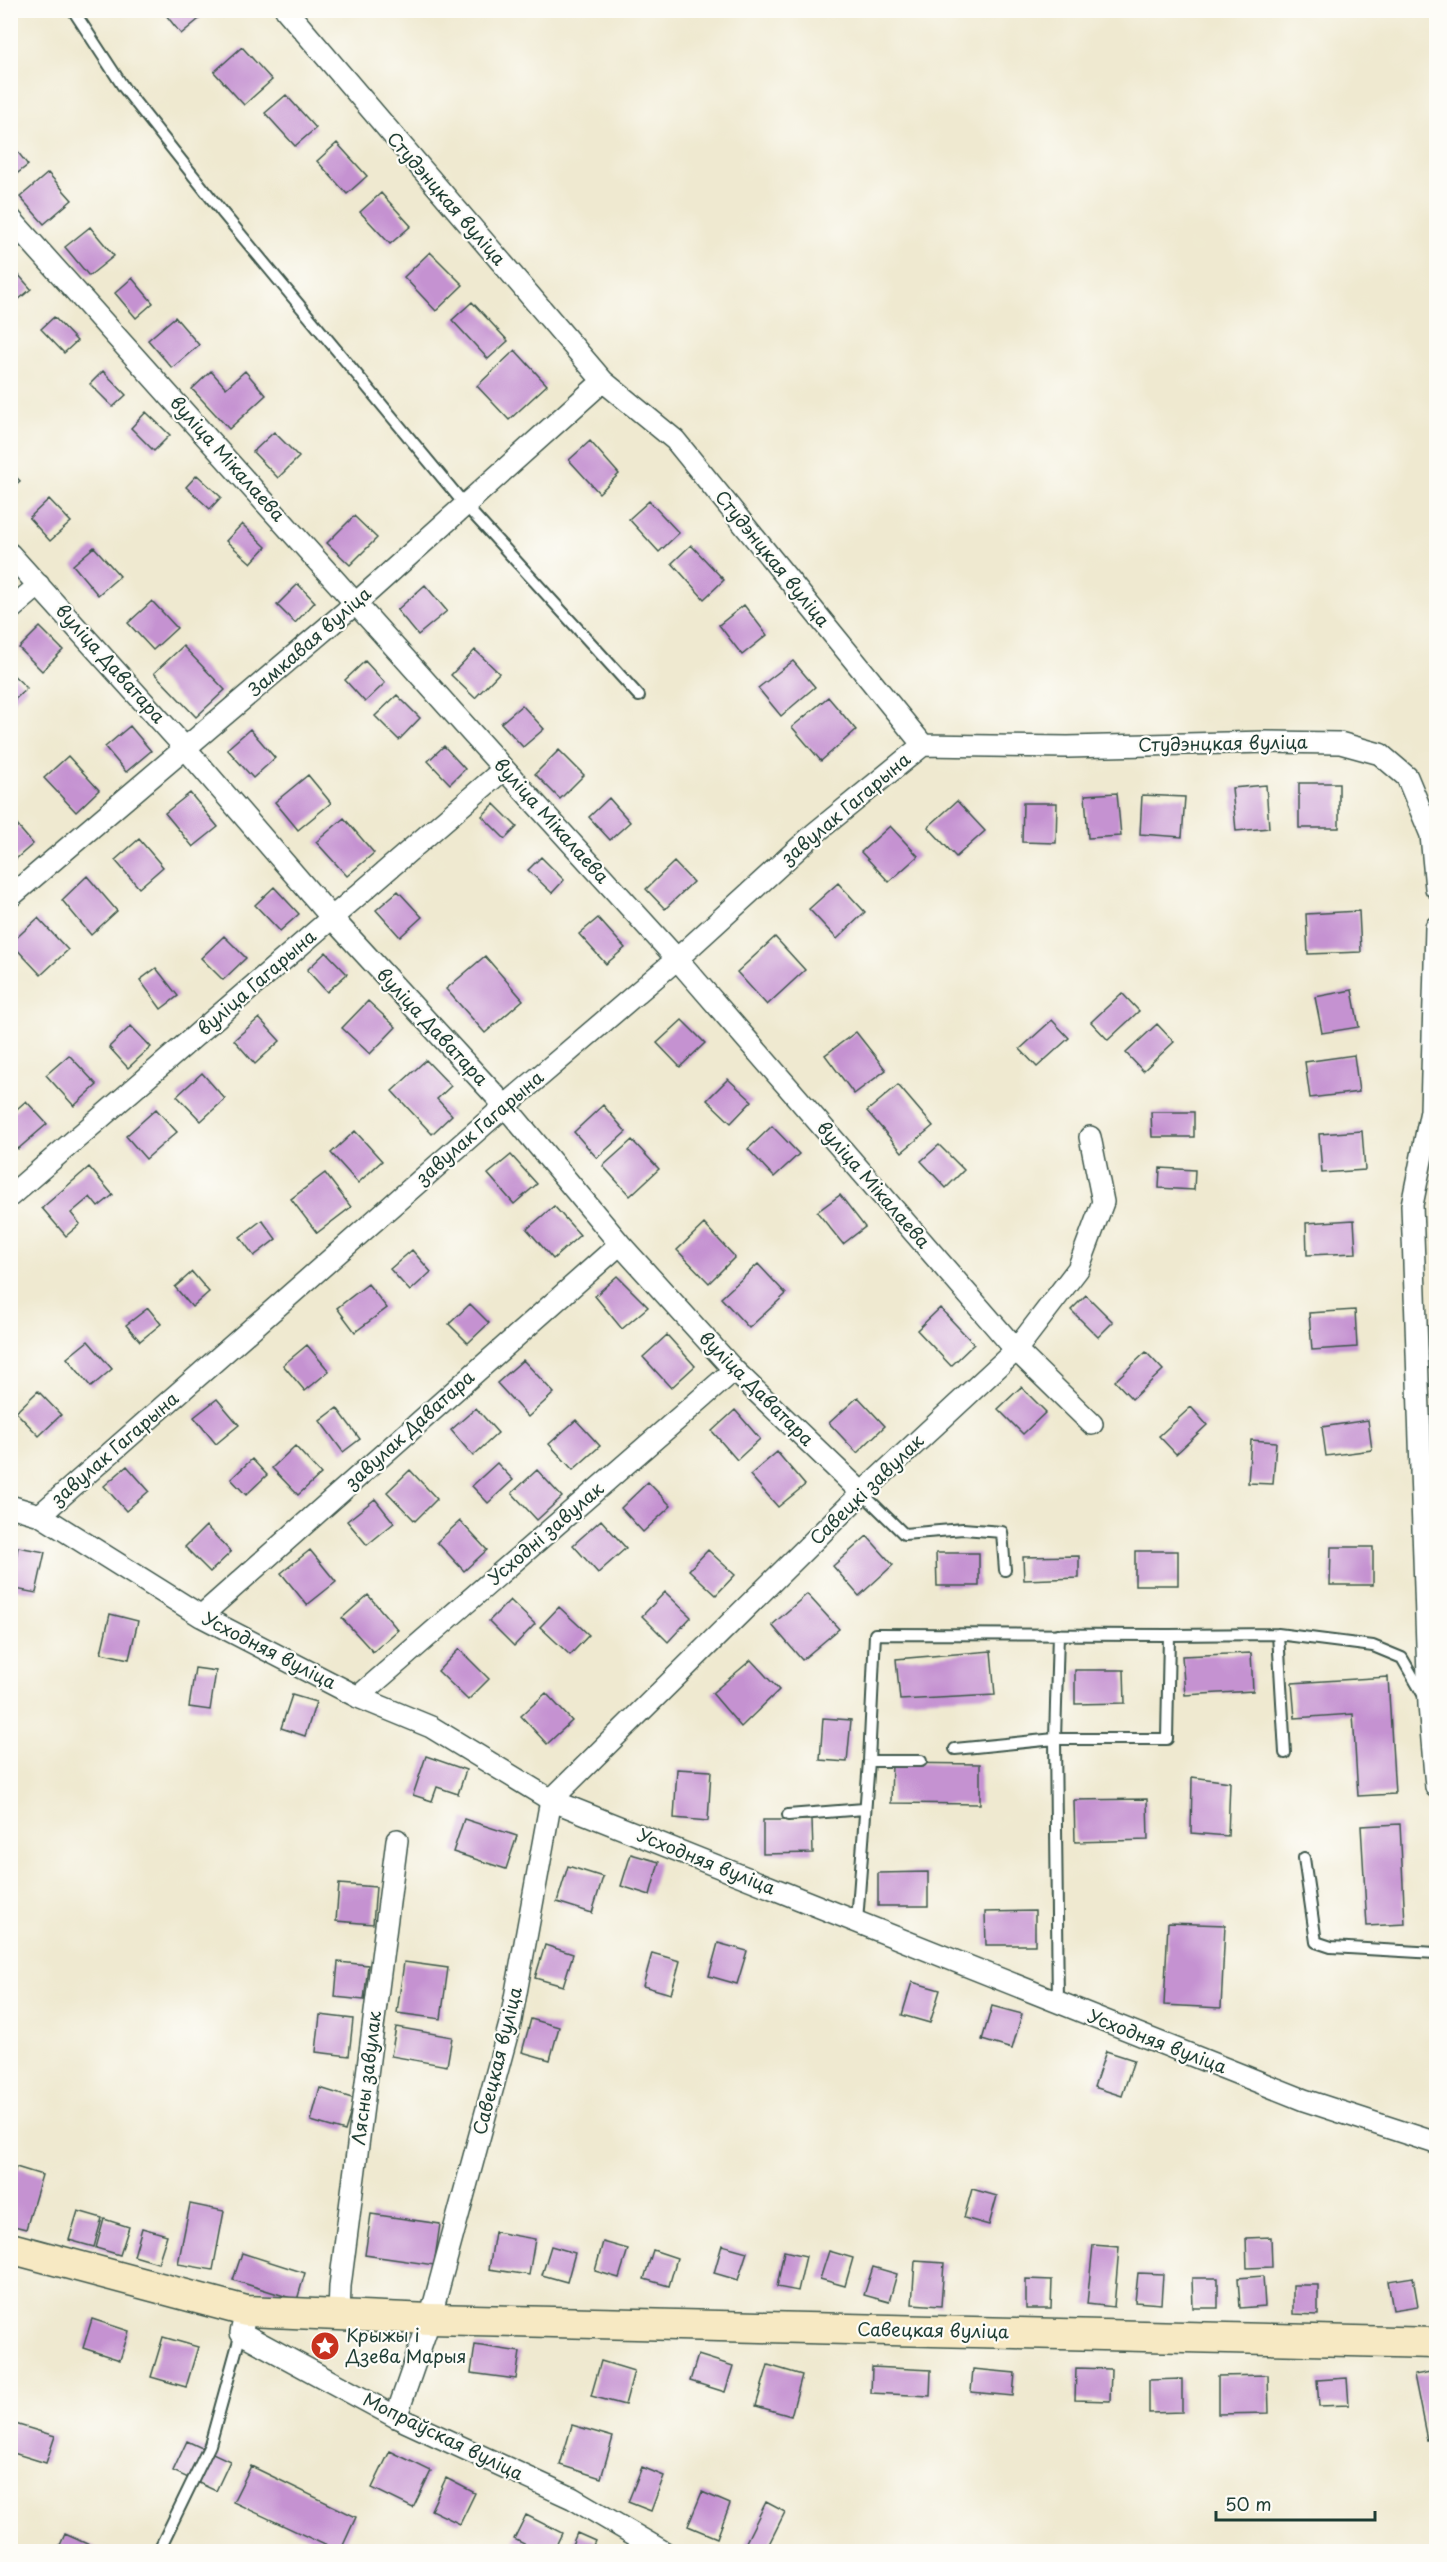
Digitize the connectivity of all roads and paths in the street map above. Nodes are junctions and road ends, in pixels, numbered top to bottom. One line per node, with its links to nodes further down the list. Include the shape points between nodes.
1 (73, 10): 5 (lane, via 124,88 222,212)
2 (286, 10): 4 (street, Студэнцкая вуліца)
3 (10, 218): 8 (street, вуліца Мікалаева)
4 (603, 381): 5 (street, Замкавая вуліца); 11 (street, Студэнцкая вуліца, via 675,440)
5 (465, 505): 8 (street, Замкавая вуліца); 10 (lane)
6 (10, 554): 7 (street, вуліца Даватара)
7 (39, 585): 9 (street); 12 (street, вуліца Даватара)
8 (356, 603): 12 (street, Замкавая вуліца); 13 (street, вуліца Мікалаева)
9 (10, 610)
10 (639, 696)
11 (923, 745): 14 (street, Студэнцкая вуліца, via 1340,743 1380,754 1407,777 1431,835); 18 (street, завулак Гагарына, via 814,834)
12 (186, 749): 15 (street, Замкавая вуліца); 16 (street, вуліца Даватара)
13 (504, 770): 16 (street, вуліца Гагарына); 18 (street, вуліца Мікалаева)
14 (1437, 888)
15 (10, 897)
16 (332, 918): 19 (street, вуліца Даватара); 21 (street, вуліца Гагарына)
17 (1437, 927): 35 (street, via 1431,1111 1413,1205)
18 (676, 959): 19 (street, завулак Гагарына); 23 (street, вуліца Мікалаева)
19 (505, 1106): 22 (street, вуліца Даватара); 28 (street, завулак Гагарына)
20 (1090, 1137): 23 (street, Савецкі завулак, via 1103,1202 1078,1269)
21 (10, 1196)
22 (620, 1244): 24 (street, вуліца Даватара); 30 (street, завулак Даватара)
23 (1016, 1350): 25 (street, вуліца Мікалаева); 26 (street, Савецкі завулак)
24 (734, 1370): 26 (street, вуліца Даватара); 34 (street, Усходні завулак)
25 (1092, 1424)
26 (862, 1493): 29 (lane, via 904,1534 963,1529 1002,1532); 42 (street, Савецкі завулак)
27 (10, 1506): 28 (street, Усходняя вуліца)
28 (40, 1515): 30 (street, Усходняя вуліца)
29 (1005, 1570)
30 (201, 1616): 34 (street, Усходняя вуліца)
31 (1058, 1634): 33 (lane); 36 (lane); 39 (lane, via 875,1634)
32 (1278, 1634): 33 (lane); 35 (lane, via 1373,1646 1402,1658); 38 (lane)
33 (1169, 1635): 36 (lane, via 1167,1739)
34 (358, 1697): 42 (street, Усходняя вуліца, via 431,1727)
35 (1429, 1705): 41 (street)
36 (1055, 1739): 37 (lane); 49 (lane)
37 (955, 1749)
38 (1285, 1754)
39 (869, 1761): 40 (lane); 43 (lane)
40 (921, 1761)
41 (1437, 1787)
42 (551, 1800): 47 (street, Усходняя вуліца); 53 (street, Савецкая вуліца, via 511,2020)
43 (864, 1809): 44 (lane); 47 (lane)
44 (788, 1815)
45 (397, 1840): 52 (street, Лясны завулак)
46 (1304, 1857): 48 (lane, via 1316,1942 1331,1947)
47 (857, 1922): 49 (street, Усходняя вуліца)
48 (1437, 1953)
49 (1058, 2003): 50 (street, Усходняя вуліца, via 1304,2100)
50 (1437, 2143)
51 (10, 2248): 54 (street, Савецкая вуліца)
52 (339, 2315): 53 (street, Савецкая вуліца); 54 (street, Савецкая вуліца)
53 (430, 2319): 55 (street, Савецкая вуліца); 56 (street)
54 (244, 2322): 56 (street, Мопраўская вуліца); 57 (lane, via 210,2445)
55 (1437, 2343)
56 (396, 2418): 58 (street, Мопраўская вуліца, via 572,2498)
57 (158, 2552)
58 (664, 2552)

